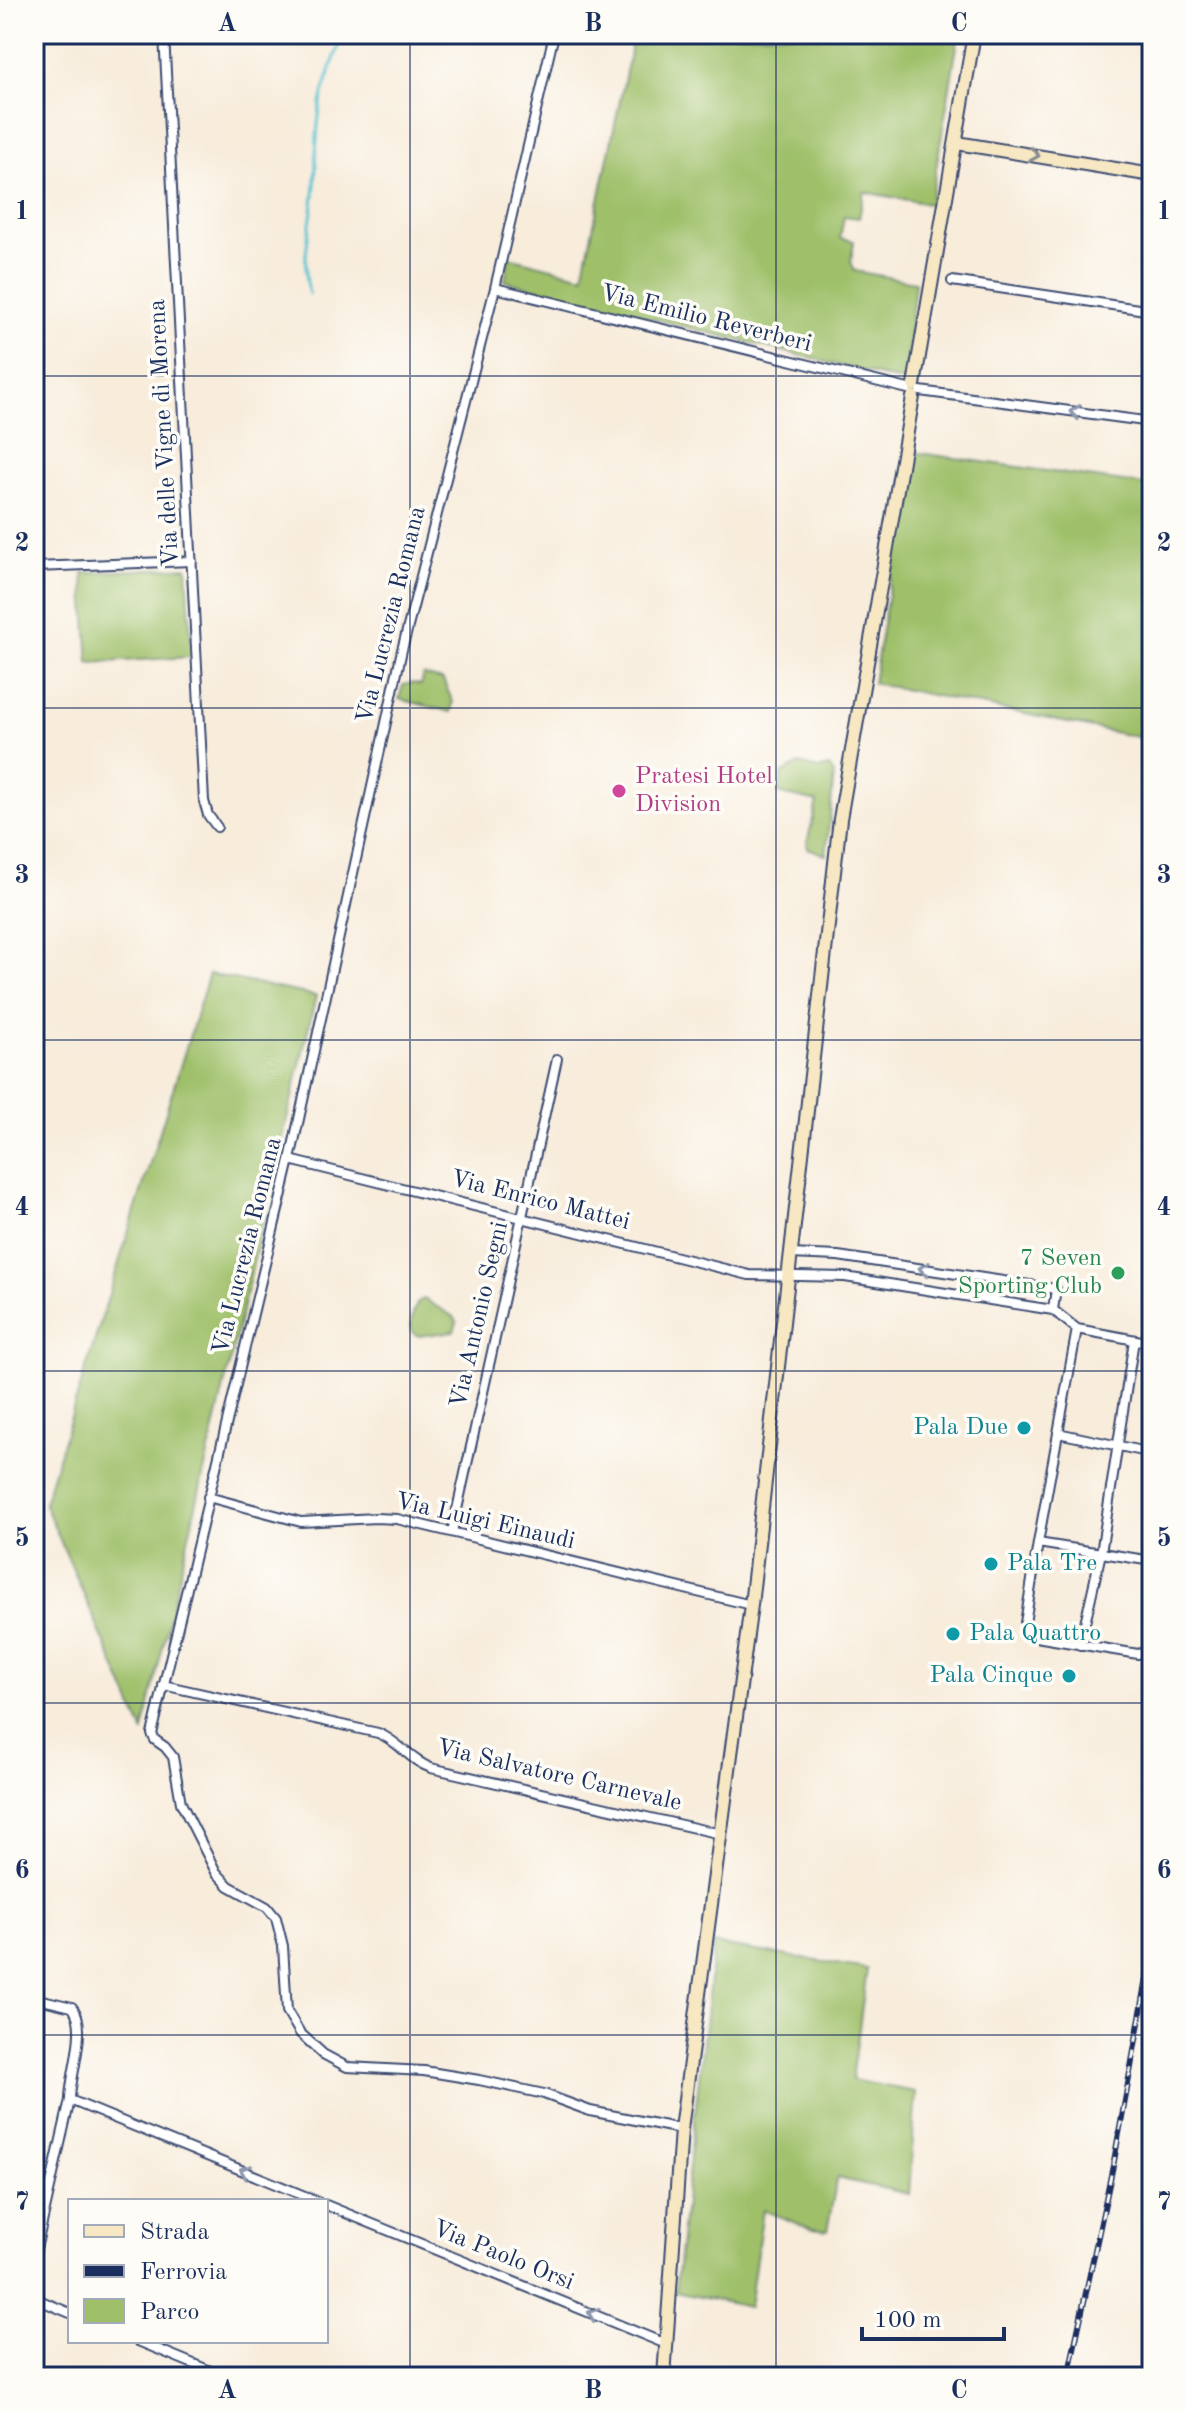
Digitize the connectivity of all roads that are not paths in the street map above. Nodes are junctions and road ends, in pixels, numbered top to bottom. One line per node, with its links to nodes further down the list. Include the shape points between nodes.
1 (164, 34): 15 (street, Via delle Vigne di Morena)
2 (554, 34): 9 (street, Via Lucrezia Romana)
3 (974, 34): 6 (street)
4 (1131, 34): 5 (street)
5 (1152, 37)
6 (957, 143): 7 (street, one-way to 7); 11 (street)
7 (1152, 175)
8 (952, 281): 10 (street)
9 (495, 288): 11 (street, Via Emilio Reverberi); 19 (street, Via Lucrezia Romana, via 402,650)
10 (1152, 311)
11 (914, 391): 12 (street, Via Emilio Reverberi, one-way to 11); 21 (street, via 840,819)
12 (1152, 422)
13 (1152, 435): 14 (street)
14 (1146, 479)
15 (192, 561): 16 (street); 17 (street, Via delle Vigne di Morena, via 204,801)
16 (34, 567)
17 (217, 827)
18 (557, 1059): 20 (street, Via Antonio Segni)
19 (290, 1160): 20 (street, Via Enrico Mattei); 30 (street, Via Lucrezia Romana)
20 (523, 1217): 22 (street, Via Enrico Mattei, via 739,1273); 31 (street, Via Antonio Segni)
21 (790, 1254): 22 (street); 23 (street, one-way to 21, via 1056,1289)
22 (784, 1278): 23 (street, Via Enrico Mattei, via 845,1277); 35 (street)
23 (1053, 1310): 24 (street)
24 (1077, 1329): 25 (street); 27 (street)
25 (1134, 1340): 26 (street); 28 (street)
26 (1152, 1343)
27 (1058, 1433): 28 (street); 32 (street)
28 (1118, 1446): 29 (street); 33 (street)
29 (1152, 1453)
30 (208, 1497): 31 (street, Via Luigi Einaudi, via 297,1521 386,1518); 38 (street, Via Lucrezia Romana)
31 (452, 1532): 35 (street, Via Luigi Einaudi)
32 (1038, 1543): 33 (street); 36 (street, via 1026,1629 1036,1637)
33 (1101, 1553): 34 (street); 36 (street)
34 (1152, 1561)
35 (751, 1605): 39 (street)
36 (1080, 1645): 37 (street, via 1138,1654)
37 (1152, 1645)
38 (163, 1685): 39 (street, Via Salvatore Carnevale, via 378,1733 431,1768); 42 (street, Via Lucrezia Romana, via 153,1736 173,1757 181,1803 216,1872 276,1918 287,2011 308,2042 347,2067 479,2080)
39 (721, 1834): 42 (street)
40 (34, 1998): 41 (street, via 74,2009 80,2028)
41 (70, 2100): 43 (street, one-way to 41); 45 (street)
42 (681, 2129): 49 (street)
43 (312, 2199)
44 (328, 2206): 49 (street, Via Paolo Orsi, one-way to 44)
45 (34, 2258)
46 (34, 2298): 47 (street)
47 (68, 2312)
48 (143, 2343): 50 (street)
49 (666, 2344): 51 (street)
50 (225, 2377)
51 (664, 2377)

